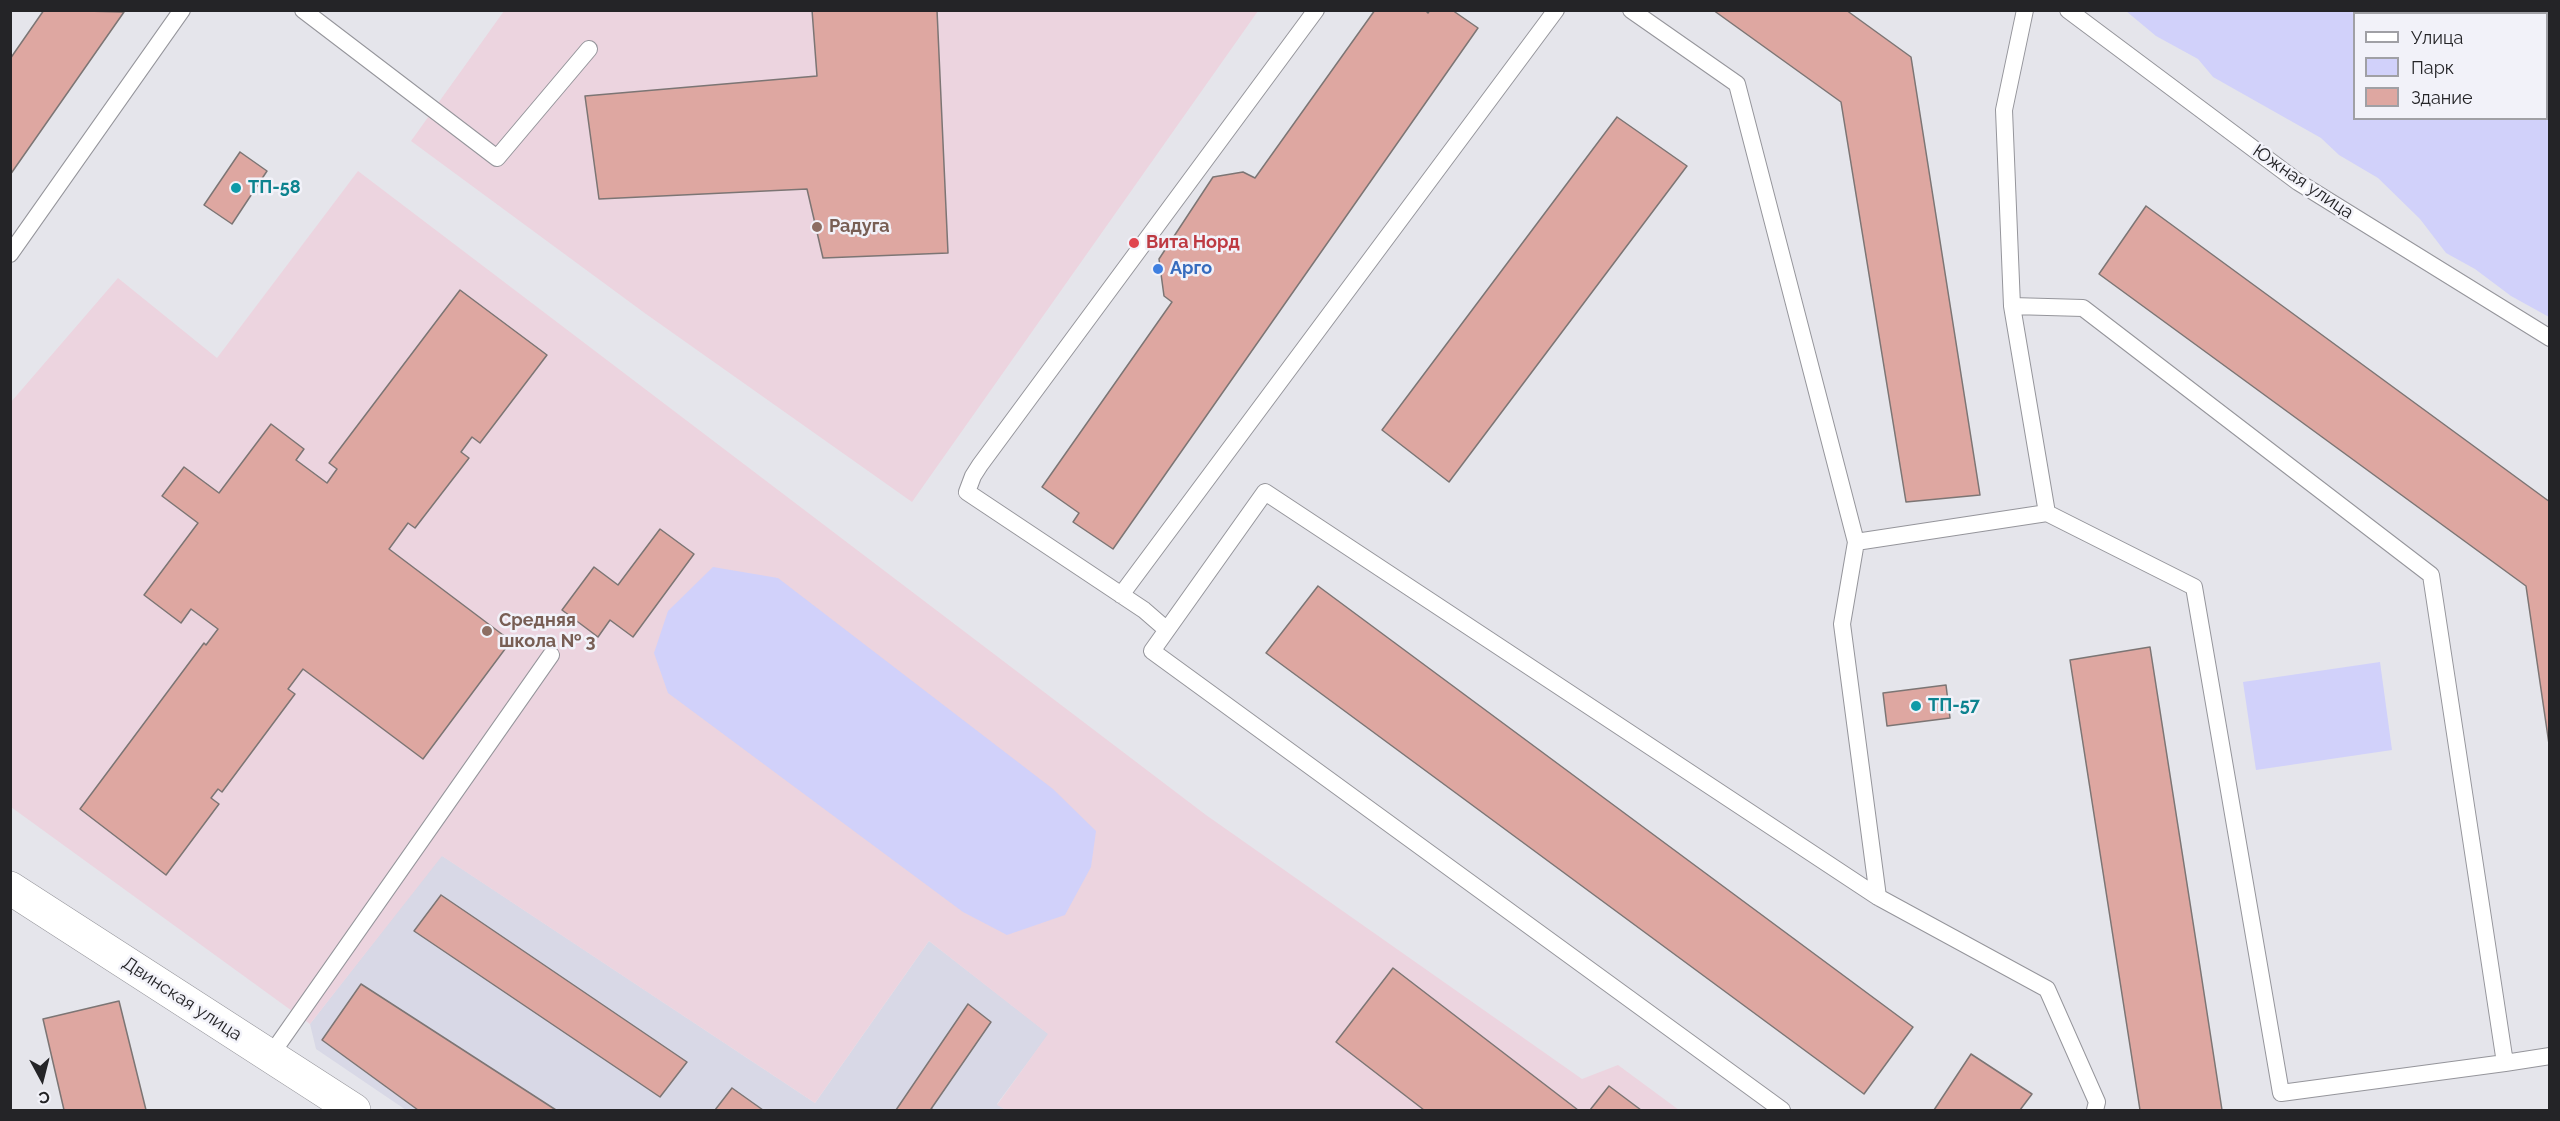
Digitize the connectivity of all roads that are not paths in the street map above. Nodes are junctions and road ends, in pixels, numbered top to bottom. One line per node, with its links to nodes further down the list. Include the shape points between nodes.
1 (182, 10): 9 (lane)
2 (303, 10): 8 (lane, via 497,158)
3 (1316, 10): 14 (lane, via 980,465 967,492)
4 (1556, 10): 14 (lane)
5 (1631, 10): 13 (lane, via 1737,84)
6 (2025, 10): 10 (lane, via 2004,110)
7 (2068, 10): 11 (lane, Южная улица, via 2298,182)
8 (589, 49)
9 (10, 254)
10 (2012, 306): 12 (lane); 21 (lane, via 2083,308 2431,575)
11 (2550, 338)
12 (2047, 513): 13 (lane); 21 (lane, via 2194,587 2281,1093)
13 (1856, 542): 18 (lane, via 1842,624)
14 (1120, 595): 15 (lane)
15 (1167, 630): 18 (lane, via 1265,492); 23 (lane, via 1152,651)
16 (551, 655): 19 (lane)
17 (10, 888): 19 (street, Двинская улица)
18 (1878, 897): 24 (lane, via 2047,989 2097,1102)
19 (270, 1056): 22 (street, Двинская улица)
20 (2550, 1056): 21 (lane)
21 (2505, 1063)
22 (354, 1110)
23 (1782, 1110)
24 (2095, 1110)

